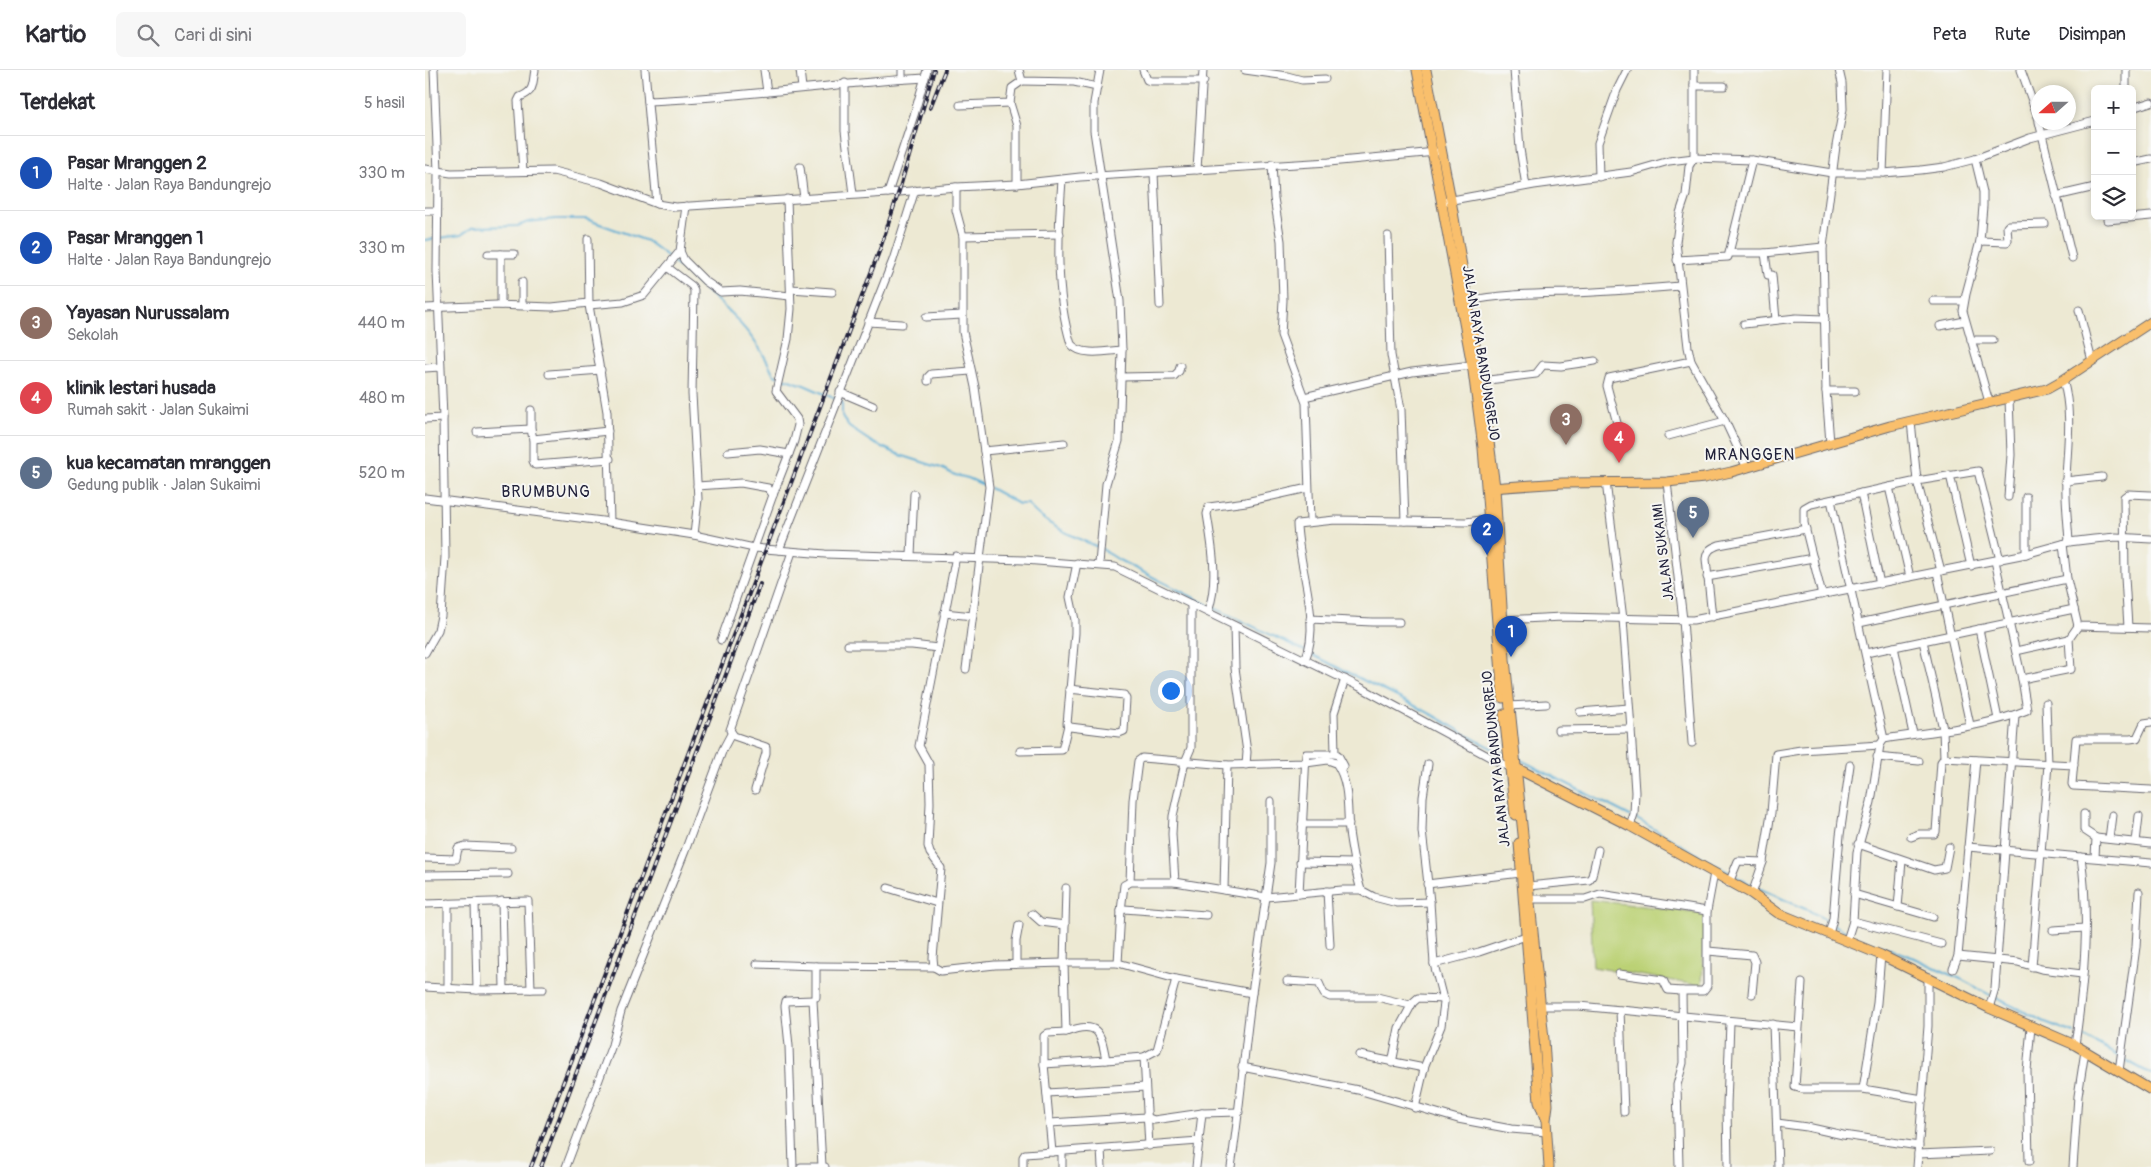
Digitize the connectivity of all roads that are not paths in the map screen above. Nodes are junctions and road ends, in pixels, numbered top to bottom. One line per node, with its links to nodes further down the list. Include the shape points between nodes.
1 (434, 70): 54 (street)
2 (535, 70): 53 (street, via 532,89 518,101)
3 (645, 70): 35 (street)
4 (764, 70): 33 (street)
5 (800, 70): 32 (street)
6 (902, 70): 23 (street)
7 (927, 70): 22 (street)
8 (1019, 70): 25 (street)
9 (1100, 70): 31 (street)
10 (1143, 70): 26 (street, via 1151,82)
11 (1203, 70): 26 (street)
12 (1245, 70): 24 (street, via 1302,80)
13 (1417, 70): 43 (main road, JALAN RAYA BANDUNGREJO)
14 (1426, 70): 43 (main road, JALAN RAYA BANDUNGREJO)
15 (1514, 70): 63 (street, via 1520,149)
16 (1627, 70): 59 (street, via 1598,143)
17 (1694, 70): 29 (street)
18 (1839, 70): 56 (street, via 1844,102)
19 (1887, 70): 57 (street)
20 (2021, 70): 34 (street)
21 (2126, 70): 28 (street)
22 (925, 78): 23 (street); 67 (street)
23 (902, 79): 27 (street)
24 (1325, 79)
25 (1022, 81): 31 (street, via 1074,82); 37 (street, via 1012,88)
26 (1204, 81): 52 (street)
27 (845, 83): 32 (street); 66 (street, via 845,131)
28 (2127, 85)
29 (1694, 86): 30 (street); 44 (street)
30 (1724, 86)
31 (1097, 87): 58 (street, via 1094,131)
32 (802, 88): 33 (street)
33 (767, 92): 35 (street)
34 (2031, 98)
35 (648, 101): 72 (street)
36 (2151, 102): 39 (street)
37 (1010, 103): 38 (street); 61 (street, via 1017,126)
38 (960, 105)
39 (2136, 107)
40 (2091, 122): 42 (street)
41 (2042, 130): 42 (street)
42 (2044, 135): 45 (street); 68 (street)
43 (1437, 152): 49 (street); 71 (main road, JALAN RAYA BANDUNGREJO)
44 (1693, 158): 47 (street); 59 (street); 92 (street, via 1680,213)
45 (1975, 159): 57 (street, via 1944,167); 83 (street, via 1983,192)
46 (2151, 159): 48 (street)
47 (1752, 160): 56 (street); 86 (street)
48 (2136, 162)
49 (1272, 164): 52 (street); 139 (street, via 1281,241 1281,335)
50 (800, 167): 69 (street)
51 (425, 169): 54 (street)
52 (1197, 170): 55 (street)
53 (523, 171): 54 (street, via 504,174); 72 (street, via 544,170 601,183)
54 (438, 172): 75 (street)
55 (1153, 173): 58 (street); 104 (street)
56 (1832, 173): 57 (street); 84 (street)
57 (1883, 173)
58 (1102, 176): 60 (street); 120 (street, via 1120,301)
59 (1599, 177): 63 (street)
60 (1062, 180): 61 (street); 79 (street)
61 (1017, 184): 62 (street)
62 (956, 186): 65 (street); 80 (street, via 956,210)
63 (1527, 186): 71 (street)
64 (2091, 188): 68 (street)
65 (915, 190): 67 (street); 113 (street, via 898,246)
66 (853, 194): 67 (street); 69 (street)
67 (888, 194)
68 (2056, 196): 91 (street)
69 (804, 198): 70 (street)
70 (787, 199): 73 (street); 96 (street)
71 (1447, 201): 98 (main road, JALAN RAYA BANDUNGREJO); 124 (main road, JALAN RAYA BANDUNGREJO)
72 (657, 204): 73 (street)
73 (686, 206): 85 (street)
74 (425, 211): 75 (street)
75 (437, 211): 106 (street)
76 (2151, 216): 77 (street)
77 (2136, 217)
78 (2045, 224): 83 (street, via 2009,225 2007,242)
79 (1060, 234): 80 (street); 120 (street, via 1061,294 1071,344 1084,351)
80 (963, 236): 108 (street)
81 (1388, 236): 131 (street, via 1391,355)
82 (587, 240): 101 (street)
83 (1979, 241): 100 (street)
84 (1823, 247): 87 (street); 110 (street)
85 (678, 253): 93 (street); 96 (street, via 705,281 721,292)
86 (1730, 253): 87 (street); 92 (street, via 1725,258)
87 (1765, 253): 111 (street, via 1768,275 1772,275)
88 (488, 254): 89 (street)
89 (501, 254): 90 (street); 102 (street)
90 (514, 254)
91 (2072, 258)
92 (1677, 260): 95 (street)
93 (667, 267): 101 (street, via 644,295 623,302); 168 (street, via 694,290 692,394)
94 (522, 282): 103 (street)
95 (1680, 286): 98 (street, via 1525,293); 121 (street)
96 (790, 292): 97 (street); 159 (street, via 788,339 776,387 798,422)
97 (832, 292)
98 (1467, 301): 135 (main road, JALAN RAYA BANDUNGREJO)
99 (1933, 301): 100 (street)
100 (1964, 302): 112 (street)
101 (589, 304): 103 (street); 128 (street)
102 (501, 305): 103 (street); 106 (street)
103 (522, 305)
104 (1160, 305)
105 (425, 308): 106 (street)
106 (439, 308): 126 (street)
107 (2079, 310): 122 (street)
108 (962, 315): 109 (street); 129 (street)
109 (926, 317)
110 (1825, 319): 111 (street); 136 (street)
111 (1776, 320): 116 (street)
112 (1965, 321): 117 (street); 118 (street)
113 (868, 322): 115 (street); 138 (street)
114 (2151, 322): 122 (main road)
115 (902, 324)
116 (1744, 324)
117 (1941, 326)
118 (1971, 340): 119 (street); 141 (street)
119 (1993, 340)
120 (1122, 350): 132 (street)
121 (1691, 361): 147 (street); 156 (street, via 1609,378 1607,386)
122 (2092, 361): 133 (main road)
123 (1595, 362): 135 (street, via 1543,365 1536,374)
124 (1472, 365): 131 (street); 144 (main road, JALAN RAYA BANDUNGREJO)
125 (1180, 366): 132 (street, via 1174,376)
126 (440, 367): 127 (street); 145 (street)
127 (425, 368)
128 (601, 370): 130 (street); 150 (street)
129 (971, 371): 134 (street, via 931,374); 157 (street)
130 (549, 374)
131 (1395, 376): 139 (street); 183 (street, via 1401,410)
132 (1121, 377): 200 (street, via 1119,441 1106,484)
133 (2063, 380): 140 (main road, via 2047,389); 165 (street, via 2069,413)
134 (928, 381)
135 (1481, 382): 144 (main road, JALAN RAYA BANDUNGREJO)
136 (1825, 391): 137 (street); 155 (street)
137 (1855, 391)
138 (840, 393): 142 (street); 191 (street)
139 (1304, 397): 170 (street)
140 (2009, 398): 141 (main road); 176 (street, via 2011,462)
141 (1989, 402): 148 (main road)
142 (873, 406)
143 (531, 410): 149 (street)
144 (1482, 415): 171 (main road, JALAN RAYA BANDUNGREJO)
145 (443, 418): 146 (street); 180 (street)
146 (425, 419)
147 (1725, 421): 152 (street); 161 (street)
148 (1911, 421): 155 (main road); 164 (street)
149 (531, 429): 151 (street); 153 (street)
150 (608, 431): 153 (street); 160 (street)
151 (477, 432)
152 (1668, 436)
153 (533, 439): 160 (street, via 535,465)
154 (1064, 443): 157 (street)
155 (1830, 443): 161 (main road)
156 (1625, 449)
157 (984, 451): 196 (street, via 989,487)
158 (728, 452): 159 (street, via 760,449)
159 (789, 454): 174 (street)
160 (610, 459): 184 (street)
161 (1747, 468): 167 (main road)
162 (1950, 475): 164 (street); 198 (street, via 1978,471); 201 (street)
163 (2102, 477): 165 (street)
164 (1917, 481): 169 (street); 202 (street)
165 (2065, 481): 189 (street)
166 (1606, 482): 167 (main road); 171 (main road); 220 (street)
167 (1667, 482): 221 (street, JALAN SUKAIMI)
168 (697, 486): 174 (street, via 741,483 768,488); 186 (street)
169 (1889, 487): 172 (street); 204 (street)
170 (1308, 488): 182 (street); 214 (street, via 1209,507 1207,514 1214,568 1212,602)
171 (1491, 488): 181 (main road, JALAN RAYA BANDUNGREJO); 206 (main road, JALAN RAYA BANDUNGREJO)
172 (1861, 493): 179 (street); 207 (street)
173 (913, 494): 194 (street)
174 (773, 495): 190 (street)
175 (2151, 495): 187 (street, via 2126,494)
176 (2008, 497)
177 (2026, 497): 193 (street)
178 (425, 498): 180 (street)
179 (1831, 500): 185 (street, via 1804,508); 208 (street)
180 (444, 502): 184 (street); 238 (street, via 441,616 438,630)
181 (1489, 519): 183 (street); 206 (main road, JALAN RAYA BANDUNGREJO)
182 (1310, 521): 183 (street); 218 (street, via 1297,524)
183 (1405, 521)
184 (610, 522): 186 (street)
185 (1806, 529): 197 (street); 203 (street, via 1711,548 1707,553)
186 (693, 535): 190 (street)
187 (2124, 538): 188 (street); 189 (street); 227 (street)
188 (2151, 539)
189 (2066, 543): 193 (street); 205 (street)
190 (754, 548): 191 (street); 232 (street)
191 (779, 550): 192 (street)
192 (792, 552): 194 (street); 258 (street)
193 (2026, 554): 198 (street)
194 (911, 555): 195 (street)
195 (956, 556): 196 (street); 215 (street)
196 (980, 558): 199 (street); 216 (street)
197 (1813, 558): 203 (street); 210 (street)
198 (1997, 560): 201 (street); 209 (street)
199 (1077, 563): 200 (street); 244 (street, via 1070,597 1075,633)
200 (1099, 564): 211 (street, via 1115,567)
201 (1971, 566): 202 (street)
202 (1939, 572): 204 (street); 212 (street)
203 (1707, 577): 217 (street)
204 (1910, 577): 207 (street)
205 (2067, 579): 209 (street); 213 (street)
206 (1497, 581): 219 (main road, JALAN RAYA BANDUNGREJO); 262 (main road, JALAN RAYA BANDUNGREJO)
207 (1880, 584): 208 (street)
208 (1852, 589): 210 (street); 223 (street)
209 (2003, 592): 212 (street); 224 (street)
210 (1822, 595): 217 (street)
211 (1191, 604): 214 (street); 270 (street, via 1191,748)
212 (1945, 605): 223 (street); 230 (street)
213 (2075, 609): 224 (street); 226 (street)
214 (1208, 611): 225 (street)
215 (944, 613): 216 (street); 236 (street)
216 (973, 616): 241 (street)
217 (1712, 616): 221 (street)
218 (1310, 619): 222 (street); 240 (street, via 1310,646)
219 (1503, 620): 220 (street, via 1562,617); 247 (main road, JALAN RAYA BANDUNGREJO)
220 (1623, 620): 221 (street); 248 (street)
221 (1683, 620): 261 (street, JALAN SUKAIMI)
222 (1399, 622)
223 (1859, 623): 239 (street)
224 (2009, 623): 229 (street); 237 (street)
225 (1234, 626): 240 (street); 272 (street, via 1235,668)
226 (2078, 626): 227 (street); 231 (street)
227 (2128, 627): 228 (street)
228 (2151, 628)
229 (1979, 629): 230 (street); 251 (street)
230 (1951, 635): 233 (street); 254 (street)
231 (2069, 639): 237 (street); 243 (street, via 2071,669)
232 (721, 640)
233 (1923, 641): 235 (street); 257 (street)
234 (848, 645): 236 (street)
235 (1893, 647): 239 (street); 259 (street)
236 (938, 648): 333 (street, via 919,746 929,768 928,846 941,868)
237 (2016, 651): 243 (street)
238 (425, 653)
239 (1866, 653): 260 (street)
240 (1305, 660): 242 (street)
241 (965, 669)
242 (1345, 679): 264 (street, via 1334,713); 278 (street)
243 (2022, 679): 250 (street, via 2027,710)
244 (1069, 689): 253 (street); 253 (street, via 1125,695 1126,699 1122,732)
245 (2047, 703): 274 (street)
246 (1546, 704): 247 (street)
247 (1509, 706): 262 (main road, JALAN RAYA BANDUNGREJO)
248 (1629, 708): 249 (street); 255 (street)
249 (1580, 712)
250 (2015, 715): 251 (street); 269 (street)
251 (1999, 718): 254 (street)
252 (2151, 722): 277 (street, via 2144,723 2137,738 2076,739)
253 (1068, 725): 263 (street, via 1062,750)
254 (1970, 725): 257 (street)
255 (1631, 729): 256 (street); 286 (street, via 1635,787 1634,814)
256 (1559, 730)
257 (1943, 730): 259 (street); 266 (street)
258 (731, 734): 280 (street, via 766,747); 425 (street, via 621,1011 597,1089)
259 (1913, 734): 260 (street)
260 (1882, 742): 265 (street); 306 (street, via 1776,754)
261 (1692, 743)
262 (1511, 749): 278 (main road, JALAN RAYA BANDUNGREJO)
263 (1020, 751)
264 (1335, 754): 271 (street, via 1305,754); 279 (street, via 1345,766)
265 (1877, 758): 268 (street); 293 (street, via 1871,802)
266 (1944, 758): 267 (street); 289 (street, via 1941,762 1936,832)
267 (1976, 760): 269 (street); 296 (street)
268 (1919, 761)
269 (2012, 761): 274 (street); 298 (street)
270 (1185, 762): 275 (street); 314 (street, via 1142,758 1137,764); 315 (street, via 1173,816)
271 (1306, 763): 272 (street); 279 (street, via 1329,760); 287 (street)
272 (1247, 764): 275 (street)
273 (1428, 764): 316 (street, via 1422,831)
274 (2048, 764): 277 (street); 300 (street)
275 (1227, 765): 321 (street)
276 (1850, 765): 346 (street)
277 (2074, 765): 281 (street, via 2073,786)
278 (1513, 766): 286 (main road); 309 (main road, JALAN RAYA BANDUNGREJO)
279 (1340, 768): 288 (street)
280 (755, 790)
281 (2151, 790)
282 (1271, 801): 327 (street, via 1271,863)
283 (2083, 814): 290 (street, via 2084,830)
284 (2112, 815): 291 (street)
285 (2139, 816): 292 (street)
286 (1630, 823): 310 (main road)
287 (1302, 824): 288 (street); 305 (street)
288 (1349, 824): 307 (street)
289 (1911, 837)
290 (2096, 838): 291 (street); 302 (street)
291 (2109, 839): 292 (street)
292 (2136, 842): 294 (street)
293 (1858, 844): 304 (street); 326 (street)
294 (2151, 844)
295 (1949, 847): 304 (street, via 1943,870)
296 (1967, 847): 298 (street); 353 (street)
297 (511, 848): 303 (street, via 465,846 458,848 456,859)
298 (2005, 849): 300 (street); 354 (street)
299 (1598, 850): 317 (street, via 1589,880)
300 (2041, 853): 301 (street); 362 (street)
301 (2081, 857): 302 (street); 344 (street)
302 (2095, 857): 308 (street)
303 (425, 858)
304 (1903, 861): 335 (street)
305 (1300, 862): 307 (street); 325 (street)
306 (1763, 862): 313 (street, via 1740,860); 320 (street)
307 (1354, 863): 322 (street)
308 (2151, 863)
309 (1523, 868): 316 (street); 317 (main road, JALAN RAYA BANDUNGREJO); 348 (main road, JALAN RAYA BANDUNGREJO)
310 (1715, 873): 313 (main road); 337 (street)
311 (508, 874): 312 (street)
312 (425, 875)
313 (1731, 879): 320 (main road)
314 (1130, 882): 315 (street); 336 (street, via 1124,885)
315 (1175, 882): 321 (street)
316 (1427, 884): 331 (street)
317 (1528, 886): 328 (main road, JALAN RAYA BANDUNGREJO)
318 (889, 888): 333 (street)
319 (1066, 888): 343 (street)
320 (1754, 888): 346 (main road, via 1778,913)
321 (1223, 890): 327 (street)
322 (1361, 890): 323 (street); 331 (street, via 1397,903)
323 (1327, 891): 325 (street); 350 (street)
324 (2139, 892): 399 (street, via 2136,947)
325 (1299, 894): 327 (street)
326 (1854, 894): 335 (street); 341 (street)
327 (1266, 897): 377 (street)
328 (1530, 899): 337 (street, via 1585,899 1604,895); 383 (main road, JALAN RAYA BANDUNGREJO)
329 (502, 901): 330 (street); 372 (street); 373 (street, via 529,902)
330 (475, 902): 332 (street); 375 (street)
331 (1431, 902): 359 (street)
332 (448, 903): 334 (street); 371 (street)
333 (937, 903): 361 (street)
334 (425, 904)
335 (1898, 907): 340 (street)
336 (1121, 911): 339 (street); 356 (street)
337 (1707, 911): 351 (street)
338 (1032, 914): 343 (street, via 1041,922)
339 (1207, 915)
340 (1933, 917)
341 (1853, 921): 347 (street); 349 (street)
342 (1019, 925): 358 (street)
343 (1065, 925): 355 (street)
344 (2085, 928): 345 (street); 365 (street)
345 (2053, 930)
346 (1830, 931): 347 (main road)
347 (1848, 935): 352 (main road)
348 (1526, 936): 359 (street); 411 (main road, JALAN RAYA BANDUNGREJO, via 1539,1102)
349 (1941, 944)
350 (1330, 945)
351 (1708, 951): 376 (street, via 1706,988); 378 (street, via 1752,955 1755,962)
352 (1881, 955): 366 (main road); 402 (street)
353 (1958, 956): 354 (street); 363 (street)
354 (1997, 961): 362 (street, via 2018,962); 382 (street)
355 (1064, 963): 356 (street); 358 (street); 390 (street)
356 (1118, 963): 367 (street)
357 (757, 964): 360 (street)
358 (1016, 964): 361 (street, via 941,971)
359 (1434, 964): 380 (street)
360 (817, 966): 361 (street); 379 (street)
361 (934, 967)
362 (2032, 967): 365 (street)
363 (1953, 969)
364 (1619, 974): 376 (street, via 1663,980 1668,990)
365 (2082, 974): 391 (street)
366 (1928, 977): 382 (main road); 405 (street, via 1929,1026)
367 (1176, 979): 377 (street); 394 (street, via 1158,1047 1155,1052)
368 (1287, 981): 381 (street, via 1319,983 1324,994 1330,997 1377,997)
369 (1802, 983): 389 (street)
370 (425, 987): 371 (street)
371 (448, 988): 375 (street)
372 (504, 988): 373 (street); 375 (street)
373 (531, 989): 374 (street)
374 (543, 989)
375 (477, 990)
376 (1682, 991): 385 (street)
377 (1252, 993): 398 (street)
378 (1752, 994)
379 (816, 997)
380 (1444, 1000): 381 (street, via 1418,998); 400 (street, via 1441,1026)
381 (1412, 1004): 396 (street, via 1399,1028)
382 (1990, 1005): 388 (main road)
383 (1540, 1006): 384 (street); 411 (main road, JALAN RAYA BANDUNGREJO, via 1549,1105)
384 (1621, 1010): 385 (street); 408 (street)
385 (1683, 1017): 386 (street); 434 (street, via 1682,1067 1677,1085)
386 (1730, 1022): 387 (street); 435 (street)
387 (1773, 1024): 389 (street); 413 (street)
388 (2031, 1027): 391 (main road); 423 (street, via 2027,1071)
389 (1798, 1028): 402 (street, via 1795,1087)
390 (1066, 1032): 395 (street, via 1094,1028 1101,1036); 397 (street, via 1044,1036)
391 (2076, 1043): 392 (main road)
392 (2085, 1050): 399 (main road); 438 (street)
393 (1359, 1055): 396 (street)
394 (1144, 1056): 395 (street); 401 (street)
395 (1106, 1060): 397 (street)
396 (1392, 1063): 400 (street)
397 (1044, 1064): 404 (street)
398 (1242, 1067): 406 (street, via 1358,1090); 407 (street)
399 (2120, 1067): 403 (main road)
400 (1424, 1068): 406 (street)
401 (1145, 1087): 404 (street); 410 (street)
402 (1863, 1089): 405 (street)
403 (2151, 1090)
404 (1047, 1093): 412 (street)
405 (1923, 1099): 417 (street)
406 (1415, 1108): 414 (street, via 1511,1129)
407 (1239, 1112): 409 (street); 432 (street)
408 (1624, 1112)
409 (1202, 1113): 410 (street, via 1154,1120); 415 (street)
410 (1146, 1117): 412 (street); 416 (street)
411 (1546, 1120): 414 (main road, JALAN RAYA BANDUNGREJO)
412 (1050, 1123): 420 (street)
413 (1777, 1123): 417 (street); 436 (street)
414 (1547, 1132): 433 (main road, JALAN RAYA BANDUNGREJO)
415 (1199, 1141): 416 (street); 431 (street)
416 (1149, 1146): 418 (street)
417 (1919, 1146): 422 (street)
418 (1101, 1149): 421 (street); 430 (street)
419 (1990, 1151): 422 (street)
420 (1052, 1152): 421 (street); 428 (street, via 1025,1154)
421 (1062, 1152): 429 (street)
422 (1918, 1154): 437 (street)
423 (2029, 1161)
424 (823, 1166): 426 (street, via 813,1000 786,1000); 427 (street)
425 (566, 1167)
426 (793, 1167)
427 (801, 1167)
428 (1023, 1167)
429 (1062, 1167)
430 (1102, 1167)
431 (1196, 1167)
432 (1231, 1167)
433 (1549, 1167)
434 (1679, 1167)
435 (1729, 1167)
436 (1778, 1167)
437 (1917, 1167)
438 (2073, 1167)

